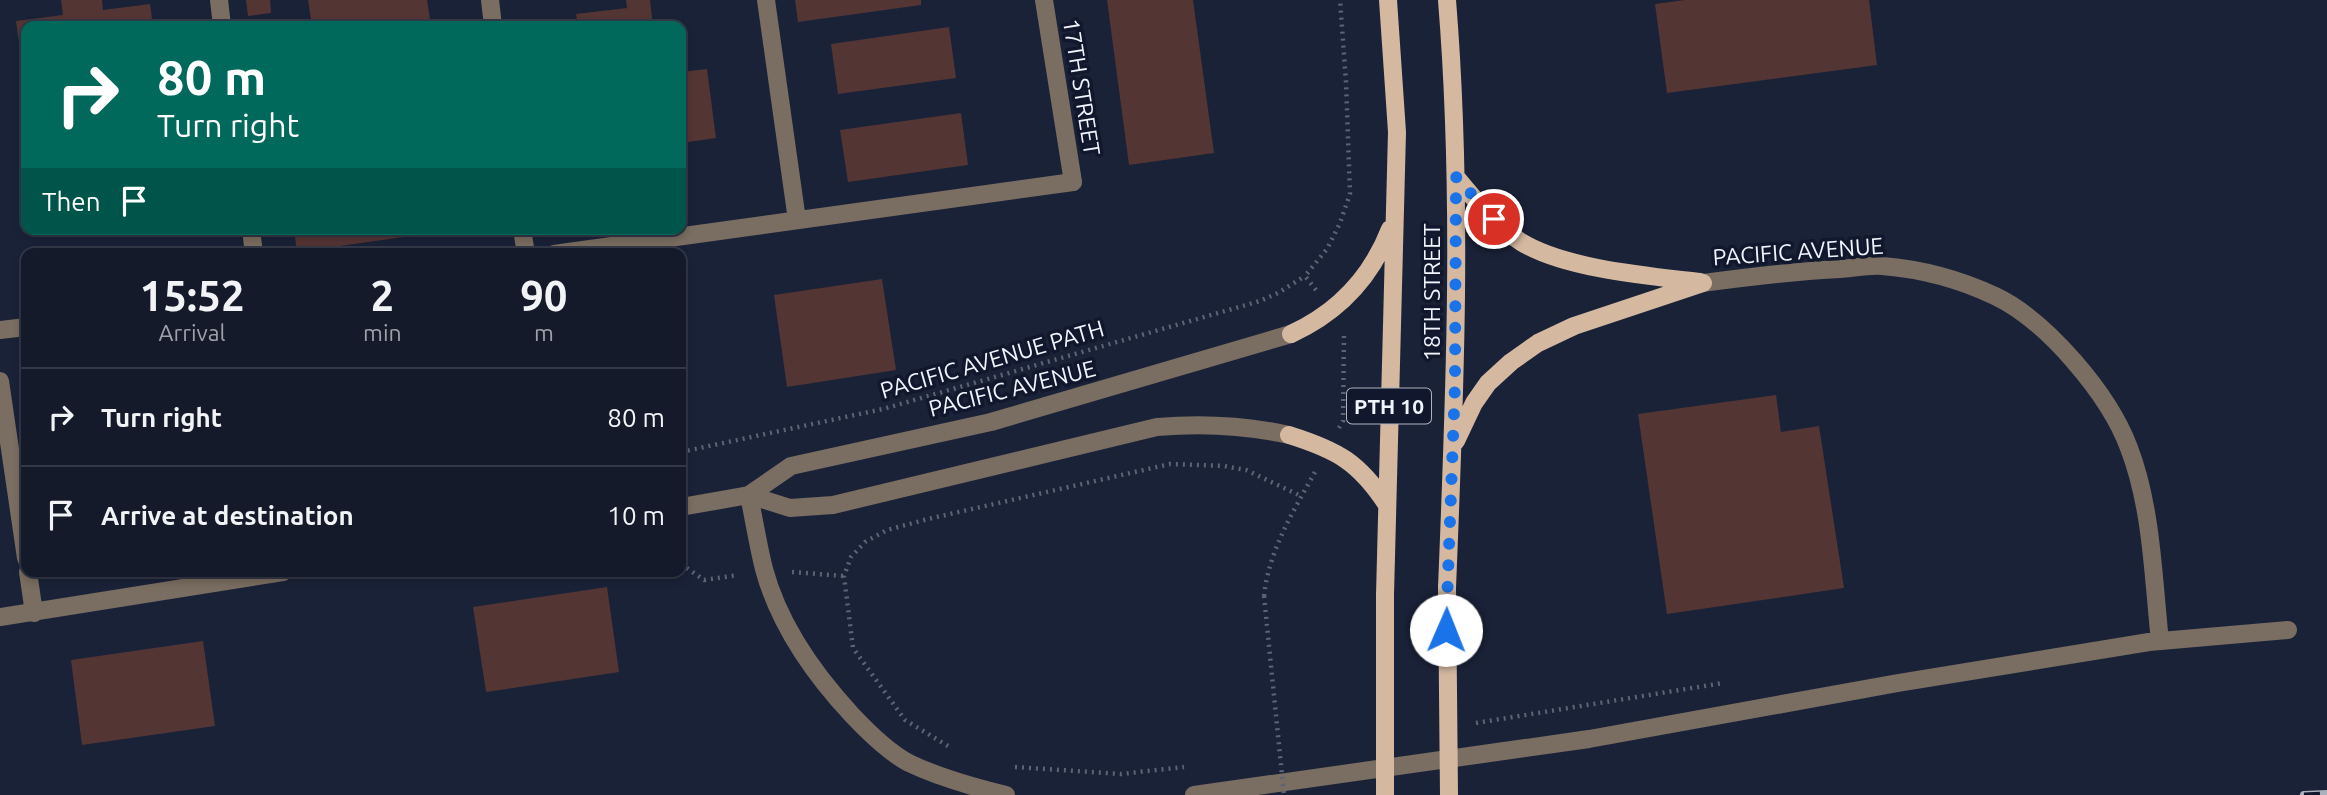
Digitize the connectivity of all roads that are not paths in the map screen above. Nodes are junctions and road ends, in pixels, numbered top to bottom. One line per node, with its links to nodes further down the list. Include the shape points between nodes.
1 (219, 0): 7 (street)
2 (490, 0): 8 (street)
3 (766, 0): 11 (street)
4 (1044, 0): 11 (street, 17TH STREET, via 1073,182)
5 (1388, 0): 10 (main road, 18TH STREET / PTH 10, via 1396,132)
6 (1447, 0): 9 (main road, 18TH STREET / PTH 10)
7 (221, 21)
8 (492, 21)
9 (1456, 177): 13 (main road, via 1497,223 1524,244 1604,269); 19 (main road, 18TH STREET / PTH 10)
10 (1395, 216): 16 (main road, via 1381,251 1356,288 1312,324); 21 (main road, 18TH STREET / PTH 10)
11 (797, 220): 12 (street)
12 (597, 248)
13 (1703, 283): 19 (main road, via 1574,326 1538,343 1489,383); 29 (street, PACIFIC AVENUE, via 1881,266 1936,275 1996,296 2034,322 2077,364 2105,401 2129,446 2142,491)
14 (21, 328): 15 (street)
15 (0, 330)
16 (1291, 334): 20 (street, PACIFIC AVENUE, via 991,422 791,466)
17 (0, 381): 23 (street)
18 (1289, 435): 20 (street, PACIFIC AVENUE, via 1198,424 1157,428 833,505 790,508); 21 (main road, via 1328,448 1362,470)
19 (1453, 447): 33 (main road, 18TH STREET / PTH 10, bridge, via 1447,588)
20 (749, 495): 22 (street, PACIFIC AVENUE); 30 (street, via 777,606 811,668 833,695 907,762)
21 (1387, 505): 32 (main road, 18TH STREET / PTH 10, bridge)
22 (686, 506)
23 (21, 524)
24 (29, 577): 26 (street)
25 (253, 577): 26 (street)
26 (34, 613): 27 (street)
27 (0, 617)
28 (2288, 630): 29 (street)
29 (2160, 640): 31 (street, via 1588,739)
30 (1006, 795)
31 (1194, 795)
32 (1385, 795)
33 (1449, 795)

